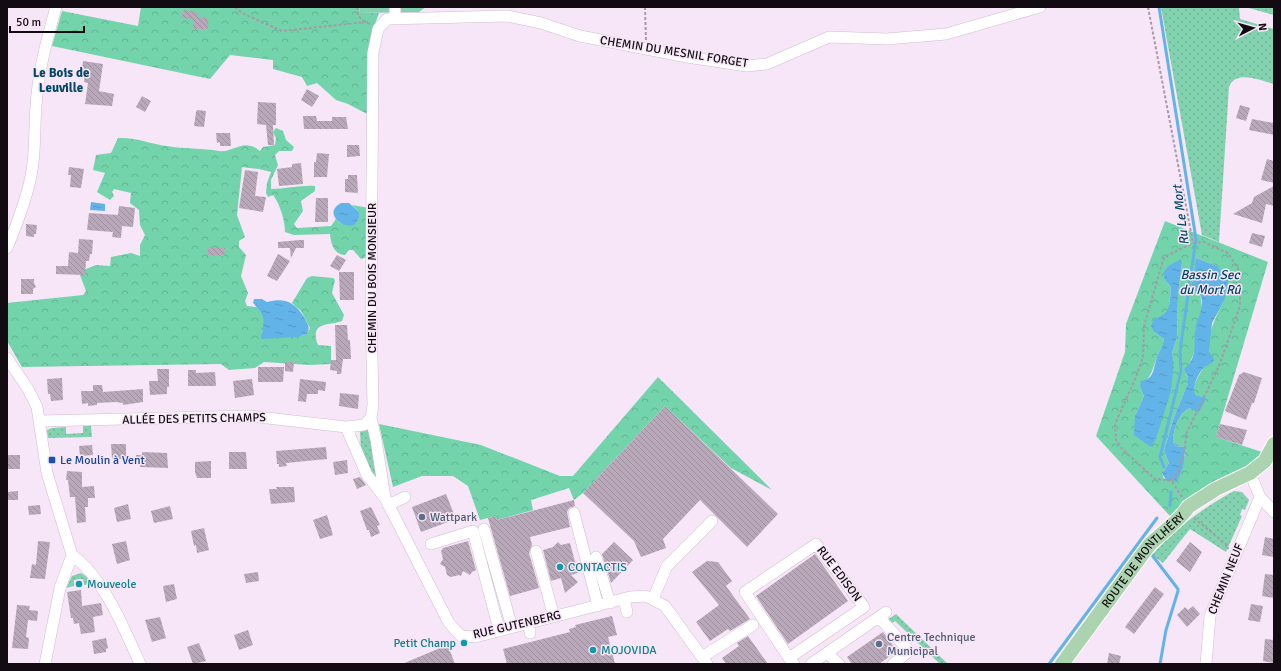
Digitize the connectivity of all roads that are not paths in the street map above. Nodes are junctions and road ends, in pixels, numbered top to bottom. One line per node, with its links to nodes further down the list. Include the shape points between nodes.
1 (56, 7): 6 (street, via 42,56 31,177 24,204)
2 (1040, 7): 4 (street, CHEMIN DU MESNIL FORGET, via 946,34 887,39 829,37 767,64 747,66 691,58 580,36 521,18)
3 (395, 12): 4 (street, CHEMIN DU MESNIL FORGET); 5 (street, CHEMIN DU MESNIL FORGET)
4 (484, 12)
5 (378, 29): 8 (street, CHEMIN DU BOIS MONSIEUR, via 373,61)
6 (7, 248)
7 (7, 358): 9 (street, via 33,396)
8 (371, 418): 10 (street, via 364,425); 15 (street, RUE GUTENBERG)
9 (40, 421): 10 (street, ALLÉE DES PETITS CHAMPS, via 249,416); 22 (street, via 47,473)
10 (346, 427): 15 (street, via 367,475)
11 (1274, 444): 12 (main road, ROUTE DE MONTLHÉRY, via 1265,461)
12 (1250, 474): 14 (street); 40 (main road, ROUTE DE MONTLHÉRY, via 1216,489 1188,507 1186,512 1150,544)
13 (405, 497): 15 (street)
14 (1260, 497): 16 (street); 41 (street, CHEMIN NEUF, via 1210,616)
15 (386, 502): 31 (street, RUE GUTENBERG, via 449,623 461,636 485,640)
16 (1274, 512)
17 (574, 513): 27 (street)
18 (712, 521): 25 (street, via 668,566)
19 (484, 529): 31 (street)
20 (431, 544): 31 (street, via 473,531 497,622)
21 (536, 551): 29 (street)
22 (72, 554): 35 (street, via 60,588); 36 (street, via 90,569 99,583)
23 (596, 557): 26 (street)
24 (624, 599): 25 (street, RUE GUTENBERG, via 646,596); 26 (street, RUE GUTENBERG); 28 (street)
25 (653, 599): 33 (street, via 665,606)
26 (610, 603): 27 (street, RUE GUTENBERG)
27 (598, 606): 29 (street, RUE GUTENBERG)
28 (627, 612)
29 (554, 617): 31 (street, RUE GUTENBERG, via 530,628)
30 (753, 625): 33 (street)
31 (507, 629)
32 (827, 653): 37 (street); 38 (street); 39 (street, via 882,614 909,651)
33 (704, 661)
34 (792, 661): 34 (street, RUE EDISON, via 864,607 816,544 745,592)
35 (45, 664)
36 (140, 664)
37 (812, 664)
38 (839, 664)
39 (893, 664)
40 (1062, 664)
41 (1206, 664)

